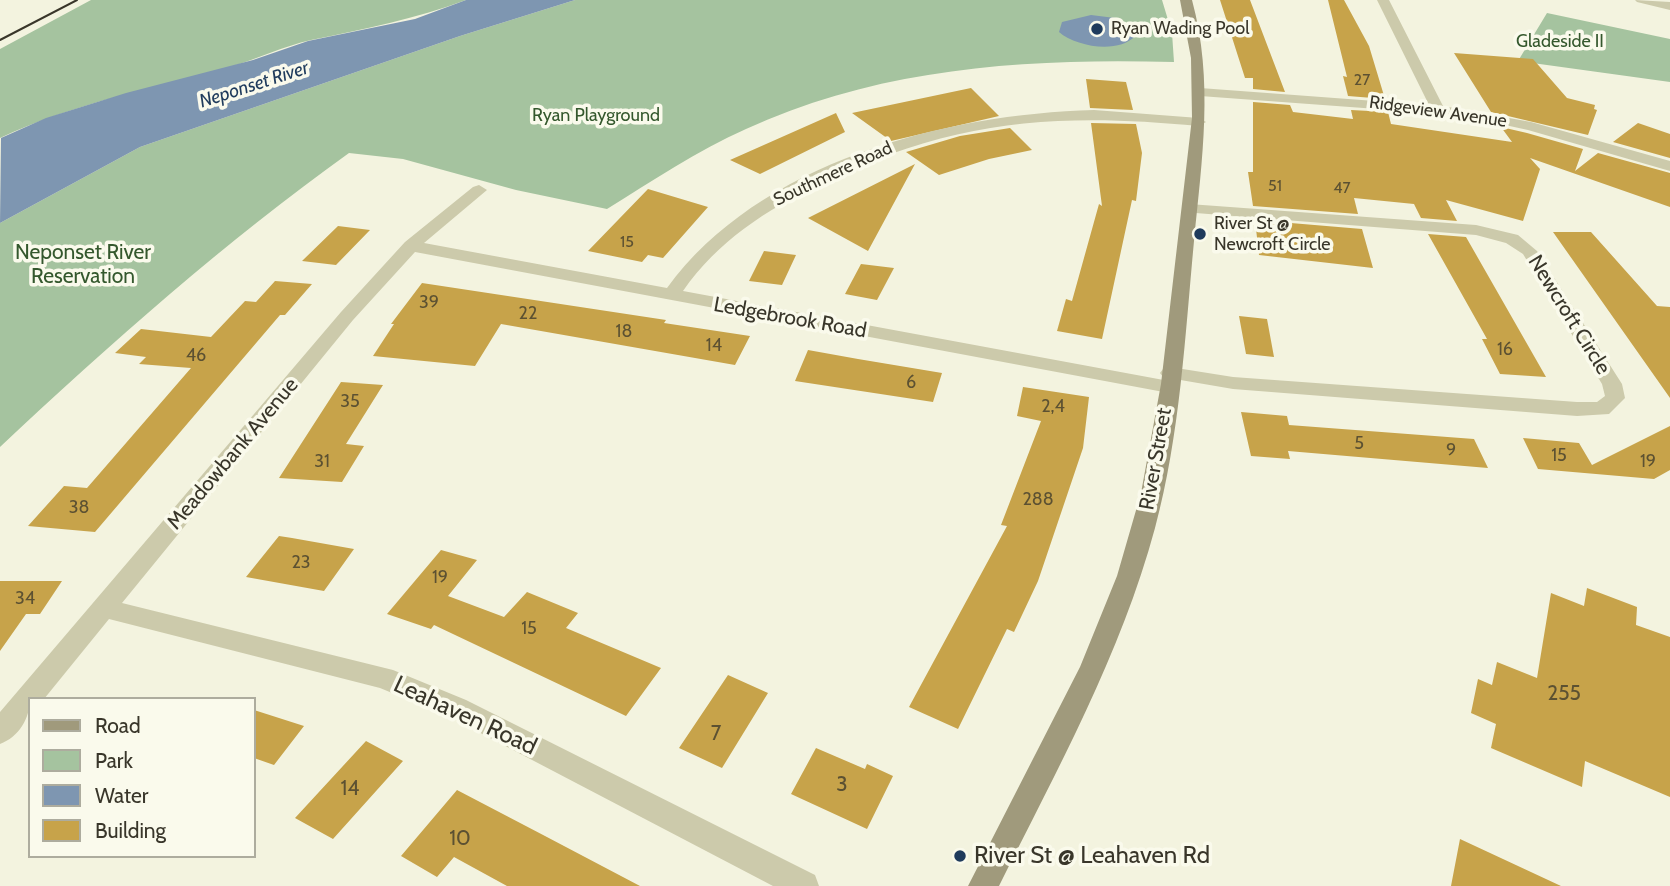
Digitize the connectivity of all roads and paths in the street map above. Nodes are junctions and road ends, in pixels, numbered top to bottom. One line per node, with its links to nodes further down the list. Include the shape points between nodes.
1 (1186, 0): 5 (main road, River Street)
2 (1383, 0): 6 (street)
3 (1640, 0): 4 (street)
4 (1670, 6)
5 (1200, 92): 6 (street, Ridgeview Avenue); 7 (main road, River Street)
6 (1437, 108): 8 (street, Ridgeview Avenue, via 1531,126)
7 (1199, 122): 10 (main road, River Street); 12 (street, Southmere Road, via 1110,113 1051,113 971,125 885,148 739,220 694,260)
8 (1670, 166)
9 (479, 190): 11 (street, Meadowbank Avenue)
10 (1189, 209): 13 (main road, River Street); 13 (street, Newcroft Circle, via 1476,230 1513,239 1535,258 1612,384 1615,398 1602,409 1577,409)
11 (411, 246): 12 (street, Ledgebrook Road); 14 (street, Meadowbank Avenue)
12 (670, 296): 13 (street, Ledgebrook Road)
13 (1170, 380): 19 (main road, River Street, via 1152,493 1121,603 1088,681)
14 (103, 608): 15 (street, Meadowbank Avenue); 18 (street, Leahaven Road, via 384,678 457,708)
15 (29, 697)
16 (28, 698): 17 (street, Meadowbank Avenue)
17 (0, 732)
18 (803, 886)
19 (983, 886)

